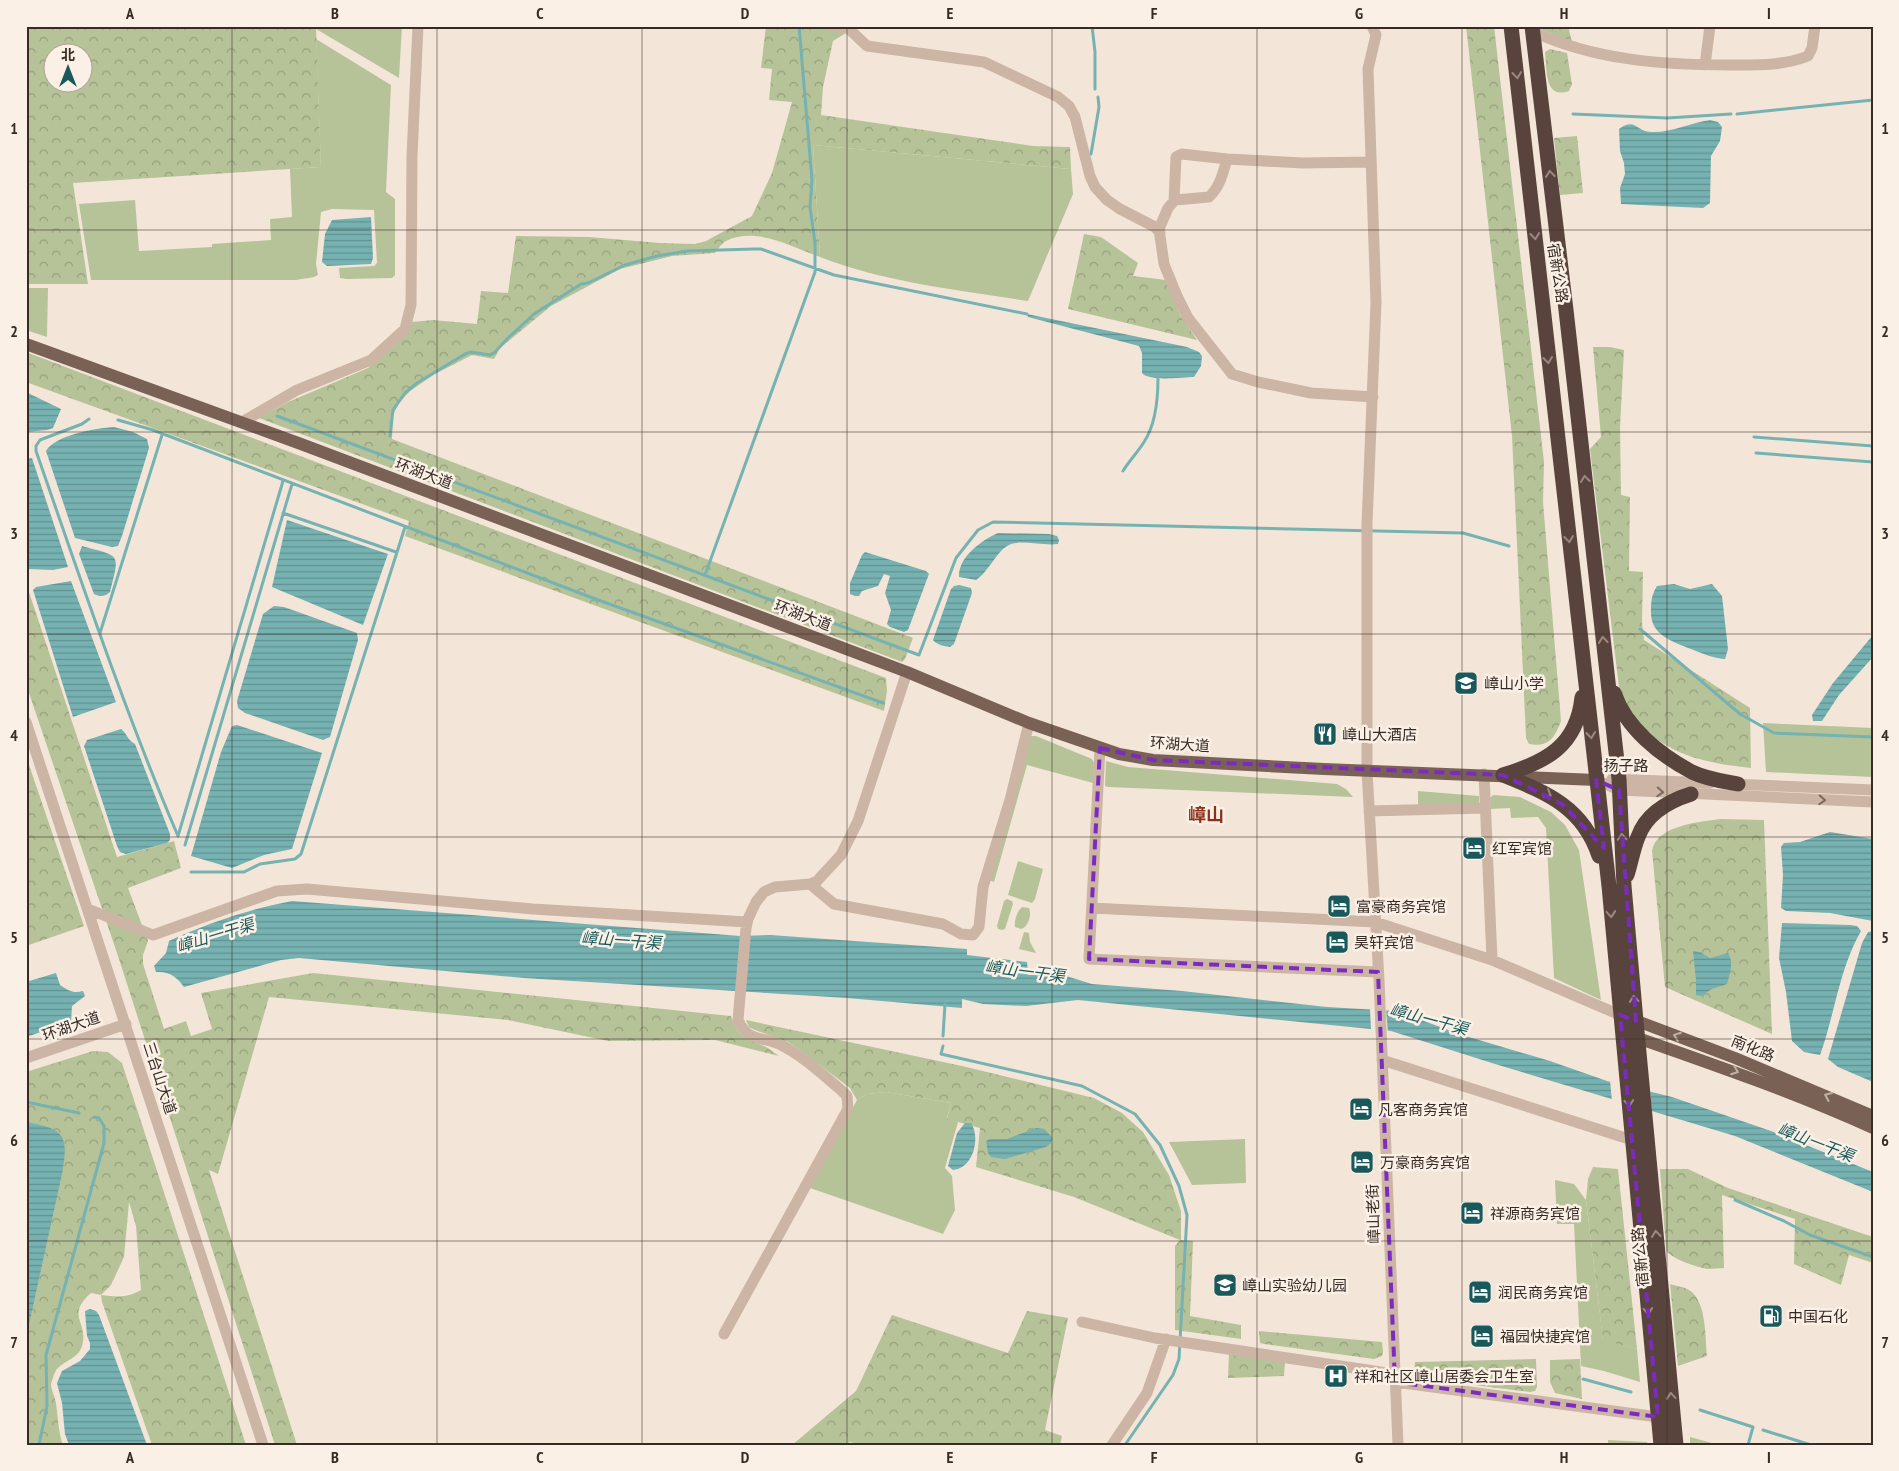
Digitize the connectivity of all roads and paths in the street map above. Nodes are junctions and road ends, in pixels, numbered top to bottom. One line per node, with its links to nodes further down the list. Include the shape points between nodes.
1 (418, 26): 17 (street, via 412,156 411,305 405,329 371,360 297,390)
2 (831, 26): 12 (street, via 848,28 867,46 984,62 1058,97 1069,106 1075,117 1090,176 1099,192)
3 (1372, 26): 10 (street, 嶂山老街, via 1376,35 1368,68)
4 (1512, 26): 14 (highway, 宿新公路, one-way to 14)
5 (1710, 26): 8 (street)
6 (1816, 26): 8 (street, via 1808,56 1793,62)
7 (1532, 28): 8 (street, via 1579,49 1638,60); 13 (highway, 宿新公路, one-way to 7)
8 (1705, 65)
9 (1227, 159): 10 (street); 11 (street, via 1219,184 1209,197); 11 (street, via 1182,154 1176,157)
10 (1372, 162): 16 (street, 嶂山老街, via 1376,303)
11 (1174, 201): 12 (street, via 1168,208)
12 (1160, 233): 16 (street, via 1164,264 1176,296 1188,318 1232,374 1311,393)
13 (1566, 310): 14 (highway, 宿新公路); 19 (highway, one-way to 13)
14 (1543, 312): 18 (highway, one-way to 18)
15 (26, 344): 17 (main road, 环湖大道)
16 (1373, 397): 24 (street, 嶂山老街, via 1367,524)
17 (242, 422): 20 (main road, 环湖大道)
18 (1584, 671): 26 (highway, via 1581,711 1567,741 1542,761); 27 (highway, one-way to 27)
19 (1606, 671): 28 (highway); 29 (highway, via 1619,709 1660,752 1693,772)
20 (907, 672): 22 (main road, 环湖大道); 35 (street, via 850,838 841,855)
21 (26, 722): 39 (street, 三台山大道)
22 (1029, 722): 23 (main road, 环湖大道); 35 (street, via 984,887 979,927 973,935 961,934 942,924 834,904)
23 (1100, 748): 24 (main road, 环湖大道, via 1153,760); 38 (street)
24 (1366, 771): 25 (main road, 环湖大道); 34 (street, 嶂山老街)
25 (1484, 774): 26 (main road, 环湖大道); 33 (street)
26 (1503, 775): 27 (main road, 环湖大道); 36 (highway, one-way to 36, via 1546,793 1574,814 1595,844)
27 (1596, 780): 28 (street, 扬子路); 36 (highway)
28 (1619, 784): 29 (street, 扬子路); 31 (street, 扬子路, one-way to 31); 37 (highway, one-way to 28)
29 (1738, 784): 30 (street, 扬子路)
30 (1873, 790)
31 (1691, 794): 32 (street, 扬子路, one-way to 32); 37 (highway, via 1664,806 1643,826)
32 (1873, 802)
33 (1485, 808): 34 (street); 42 (street)
34 (1369, 811): 40 (street, 嶂山老街)
35 (810, 884): 41 (street, via 775,887 764,892 756,902)
36 (1609, 886): 44 (highway, one-way to 44)
37 (1624, 886): 45 (highway, one-way to 37)
38 (1092, 908): 40 (street); 43 (street, via 1089,959)
39 (88, 909): 41 (street, via 153,935 277,891 308,889); 46 (street, 三台山大道)
40 (1376, 922): 42 (street); 43 (street, 嶂山老街)
41 (747, 925): 56 (street, via 738,1020 743,1030 790,1050 847,1096 848,1109)
42 (1492, 960): 44 (street)
43 (1378, 976): 49 (street, 嶂山老街)
44 (1620, 1015): 45 (main road, 南化路); 47 (highway)
45 (1636, 1021): 48 (highway); 52 (main road, 南化路, one-way to 45)
46 (126, 1024): 50 (street, 环湖大道); 60 (street, 三台山大道)
47 (1622, 1032): 48 (main road, 南化路); 51 (highway)
48 (1637, 1038): 51 (highway); 53 (main road, 南化路, one-way to 53, via 1734,1071)
49 (1382, 1055): 54 (street); 58 (street, 嶂山老街)
50 (26, 1058)
51 (1633, 1065): 54 (highway, 宿新公路)
52 (1873, 1116)
53 (1873, 1128)
54 (1639, 1140): 59 (highway, 宿新公路, one-way to 59); 64 (highway, 宿新公路, one-way to 54)
55 (1082, 1322): 57 (street)
56 (724, 1334)
57 (1176, 1340): 58 (street); 61 (street, via 1147,1393)
58 (1395, 1378): 59 (street); 62 (street, 嶂山老街)
59 (1658, 1417): 63 (highway, 宿新公路)
60 (263, 1445)
61 (1112, 1445)
62 (1398, 1445)
63 (1661, 1445)
64 (1676, 1445)

